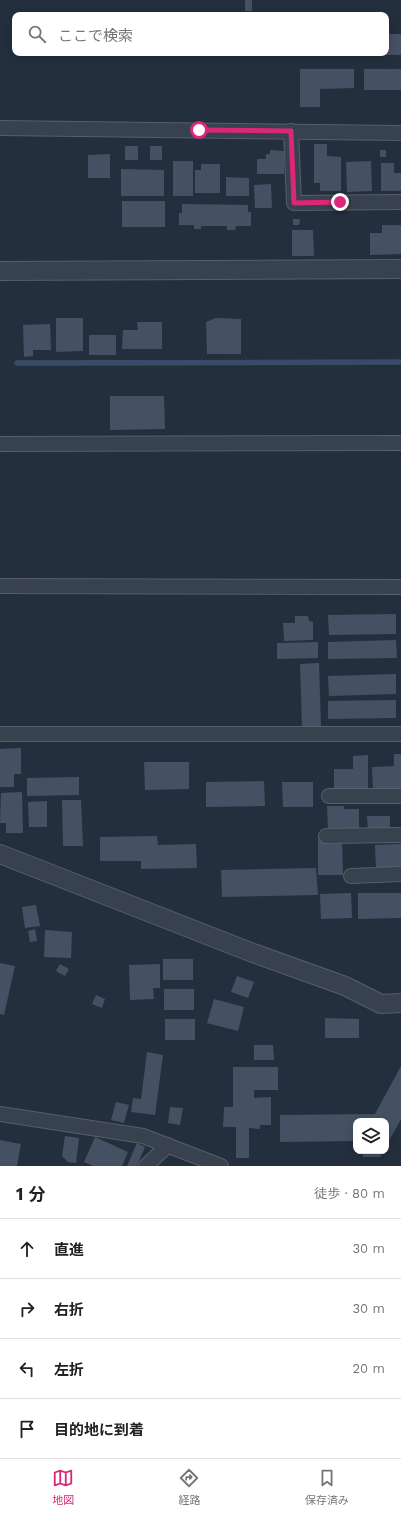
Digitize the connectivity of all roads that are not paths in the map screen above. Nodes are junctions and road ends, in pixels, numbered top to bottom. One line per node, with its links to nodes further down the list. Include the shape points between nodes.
1 (0, 128): 2 (street)
2 (291, 131): 3 (street); 4 (street, via 294,203)
3 (401, 133)
4 (401, 202)
5 (401, 269): 6 (street)
6 (0, 271)
7 (401, 443): 8 (street)
8 (0, 444)
9 (0, 586): 10 (street)
10 (401, 587)
11 (0, 734): 12 (street)
12 (401, 734)
13 (329, 796): 14 (street)
14 (401, 796)
15 (401, 834): 16 (street)
16 (326, 836)
17 (0, 854): 20 (street, via 253,953 345,986 381,1004)
18 (401, 874): 19 (street)
19 (351, 876)
20 (401, 1002)
21 (0, 1114): 22 (street, via 143,1136)
22 (168, 1145): 23 (street); 24 (street)
23 (146, 1166)
24 (221, 1166)

